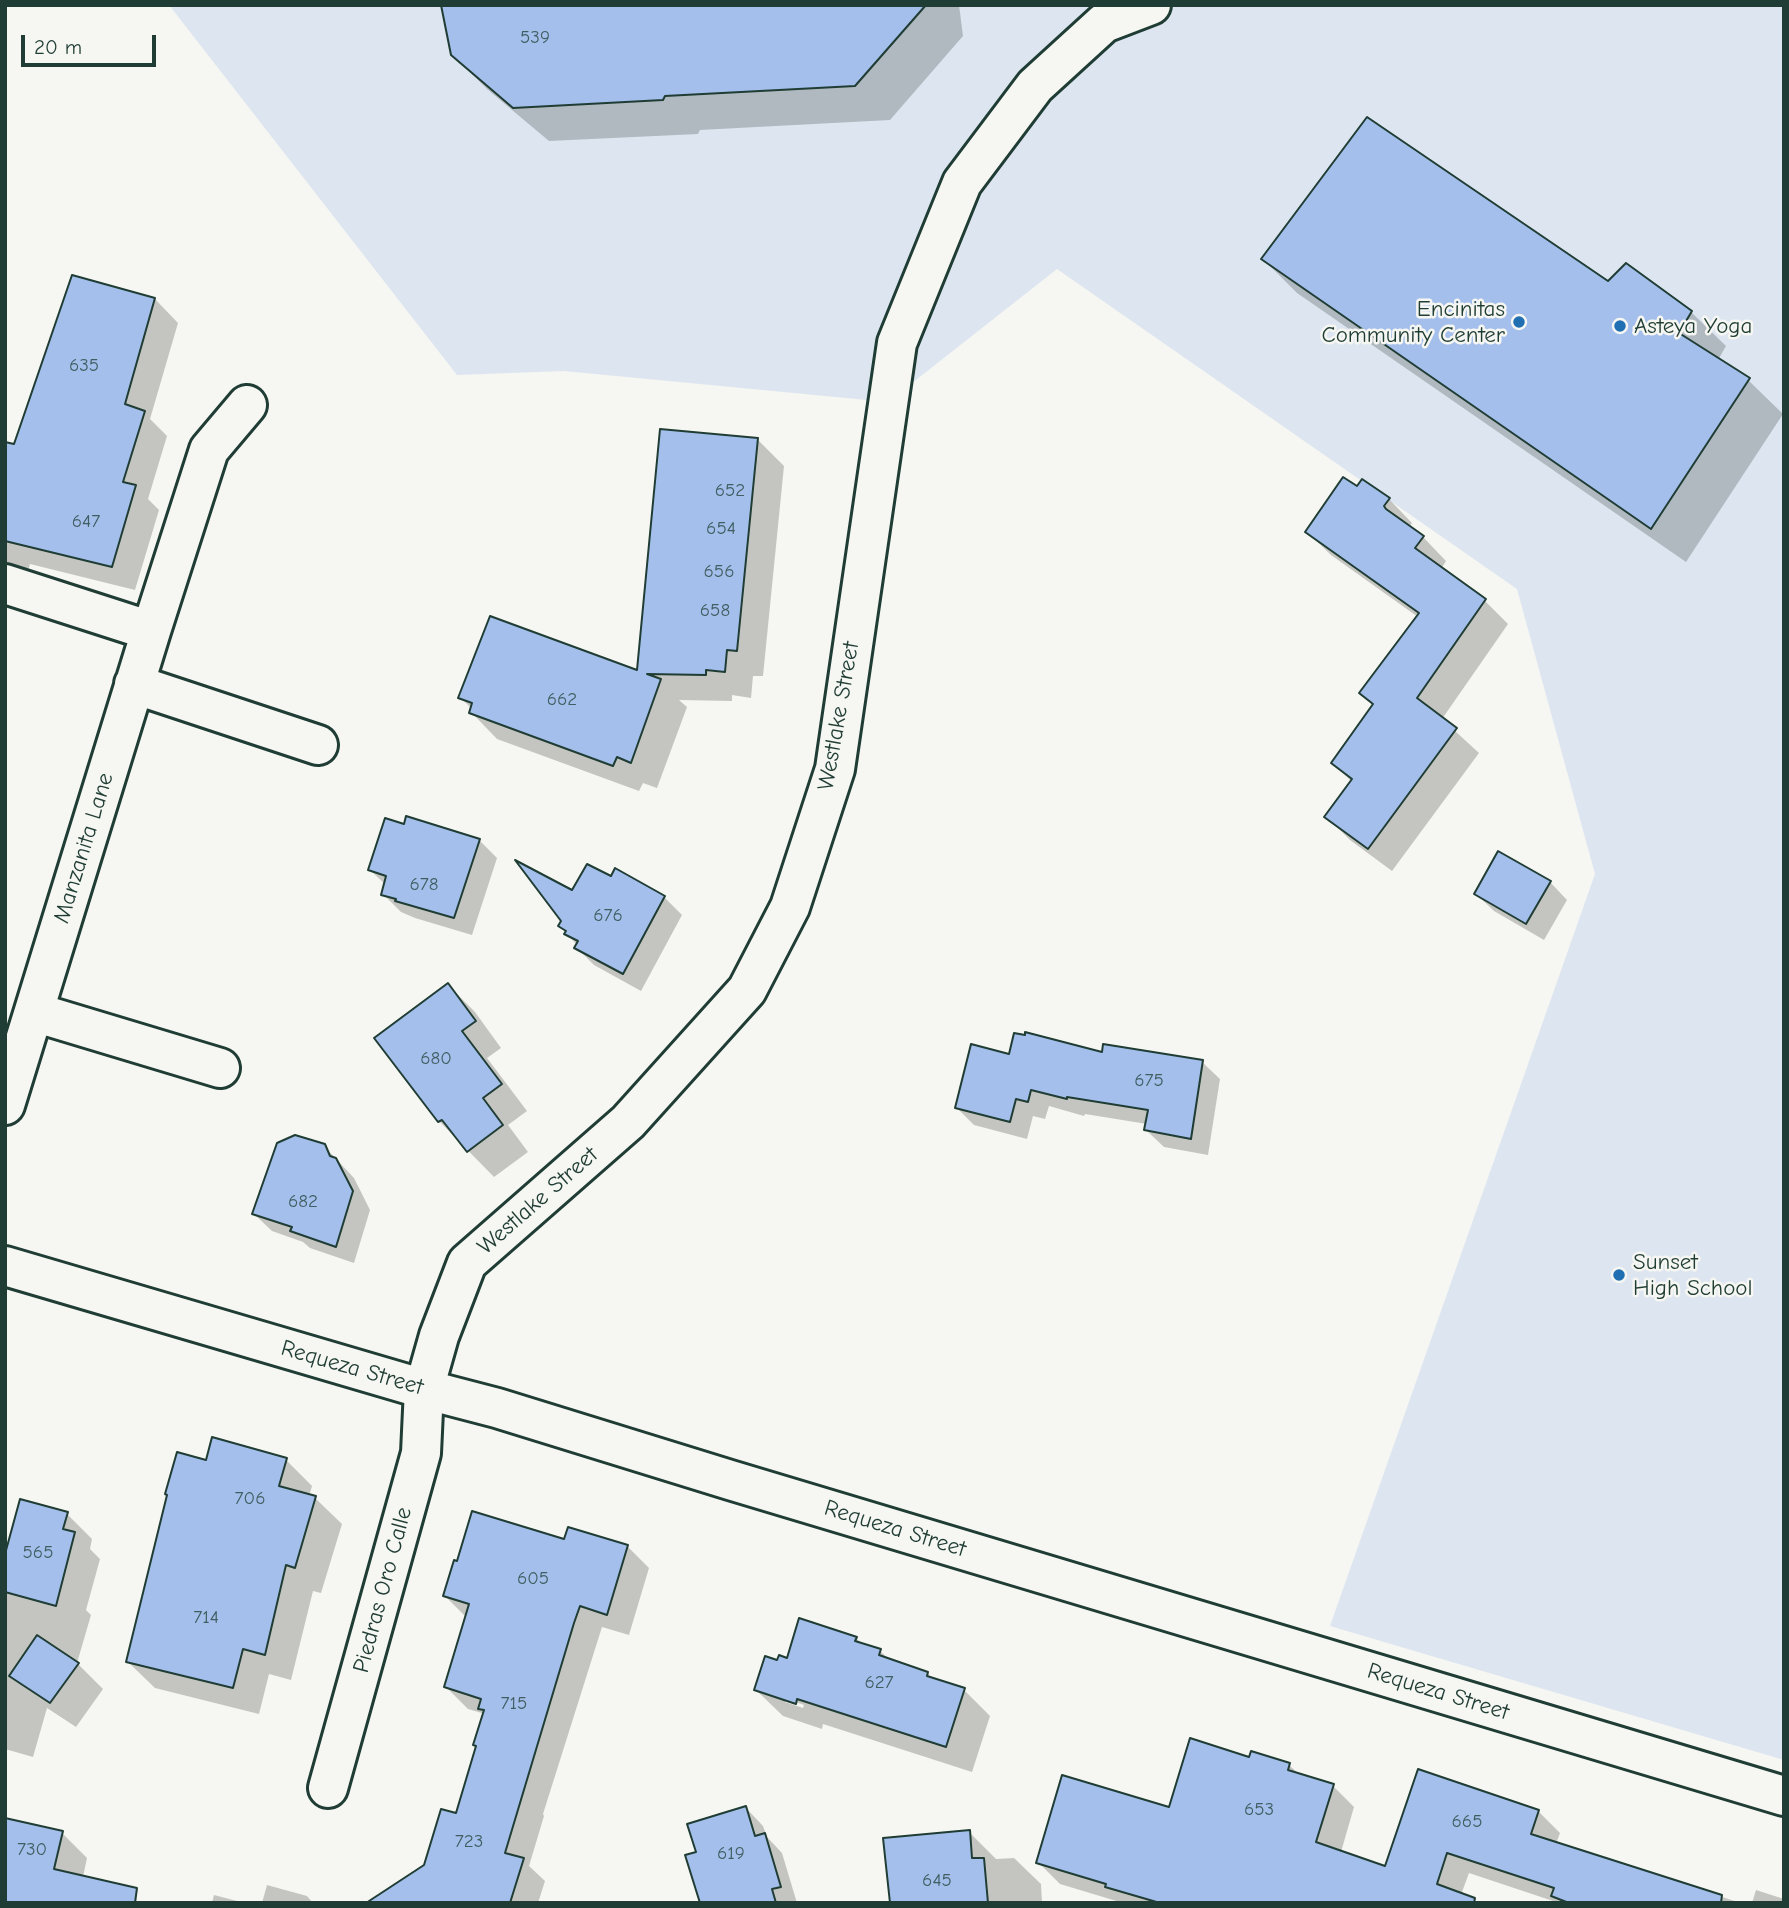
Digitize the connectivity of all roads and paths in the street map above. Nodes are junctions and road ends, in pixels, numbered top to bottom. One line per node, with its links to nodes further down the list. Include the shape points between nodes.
1 (1151, 5): 11 (street, Westlake Street, via 1104,23 1035,86 962,183 897,343 835,769 790,907 747,990 628,1122 467,1262)
2 (247, 405): 4 (street, Manzanita Lane, via 209,450)
3 (5, 584): 4 (street)
4 (151, 631): 5 (street, Manzanita Lane)
5 (134, 684): 6 (street); 7 (street, Manzanita Lane)
6 (318, 745)
7 (33, 1012): 8 (street); 9 (street, Manzanita Lane)
8 (220, 1068)
9 (5, 1105)
10 (5, 1266): 11 (street, Requeza Street)
11 (424, 1389): 12 (street, Piedras Oro Calle, via 421,1453); 13 (street, Requeza Street)
12 (328, 1788)
13 (1784, 1796)

